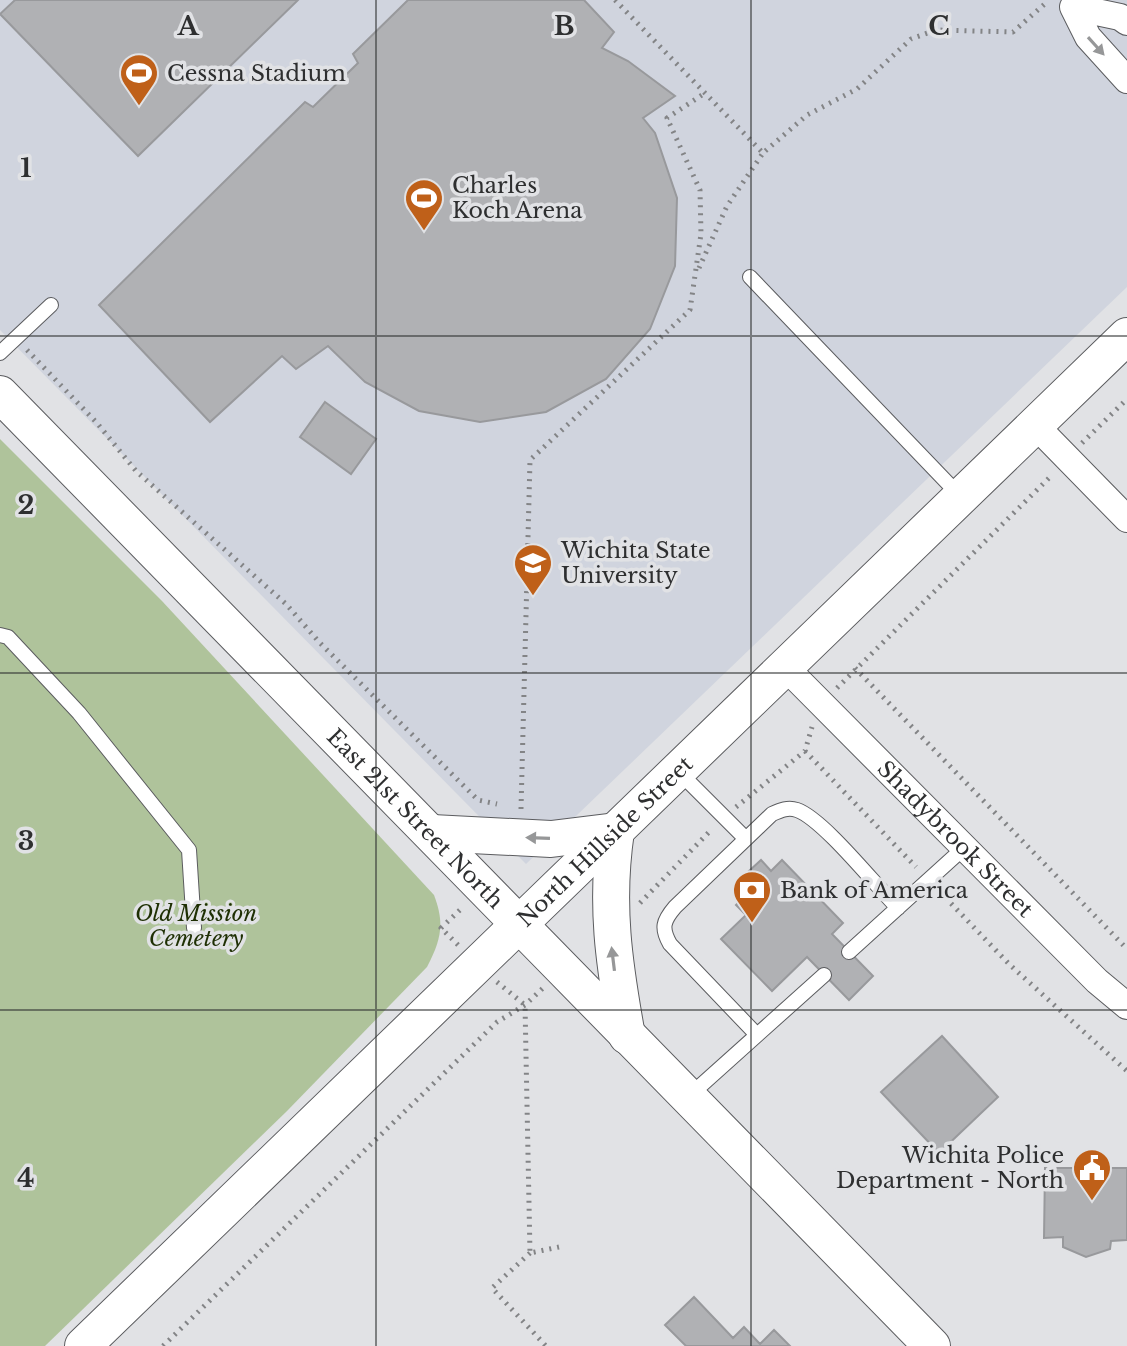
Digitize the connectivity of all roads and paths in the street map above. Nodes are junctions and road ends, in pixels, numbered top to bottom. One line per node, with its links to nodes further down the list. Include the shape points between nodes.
1 (615, 0): 5 (path)
2 (1064, 2): 3 (street); 4 (street, one-way to 4); 6 (path, via 1013,32 936,30 911,39 857,89 807,115)
3 (1127, 22)
4 (1127, 80)
5 (705, 93): 6 (path); 7 (path, via 667,118 700,190)
6 (763, 153): 7 (path, via 727,206)
7 (697, 273): 26 (path, via 690,310 530,460)
8 (750, 277): 17 (lane)
9 (51, 305): 11 (lane)
10 (1127, 336): 15 (main road, North Hillside Street)
11 (12, 342): 12 (lane); 26 (path, via 45,368 136,471 286,604 478,800)
12 (0, 353)
13 (0, 394): 28 (main road, East 21st Street North)
14 (1127, 399): 16 (path)
15 (1035, 425): 16 (street); 17 (main road, North Hillside Street)
16 (1066, 456): 18 (street); 21 (path, via 1044,485)
17 (961, 497): 20 (main road, North Hillside Street)
18 (1127, 519)
19 (0, 635): 34 (lane, via 8,637 79,713 189,850)
20 (785, 667): 22 (street, Shadybrook Street); 24 (main road, North Hillside Street)
21 (855, 668): 22 (path); 36 (path)
22 (824, 706): 23 (path); 30 (street, Shadybrook Street)
23 (805, 751): 25 (path); 31 (path)
24 (678, 771): 25 (lane); 27 (main road, North Hillside Street)
25 (724, 817): 29 (lane); 35 (path, via 640,904 634,931)
26 (521, 823): 27 (main road, one-way to 26, via 551,839); 28 (main road)
27 (616, 831): 33 (main road, North Hillside Street); 35 (main road)
28 (432, 833): 33 (main road, East 21st Street North)
29 (746, 839): 32 (lane, via 772,814 798,810 815,821); 40 (lane, via 675,907 664,920 663,932)
30 (966, 846): 31 (lane); 39 (street, Shadybrook Street)
31 (928, 880): 32 (lane); 42 (path, via 1010,965)
32 (898, 908): 37 (lane)
33 (520, 924): 41 (main road, East 21st Street North); 46 (main road, North Hillside Street)
34 (194, 928)
35 (610, 929): 41 (main road, one-way to 35)
36 (1127, 949)
37 (849, 952)
38 (824, 975): 40 (lane)
39 (1127, 1006)
40 (757, 1035): 43 (lane)
41 (627, 1036): 43 (main road, East 21st Street North)
42 (1127, 1071)
43 (687, 1097): 49 (main road, East 21st Street North)
44 (559, 1247): 45 (path)
45 (530, 1253): 47 (path, via 525,1005 497,1022); 48 (path, via 492,1288)
46 (83, 1346)
47 (163, 1346)
48 (546, 1346)
49 (932, 1346)

